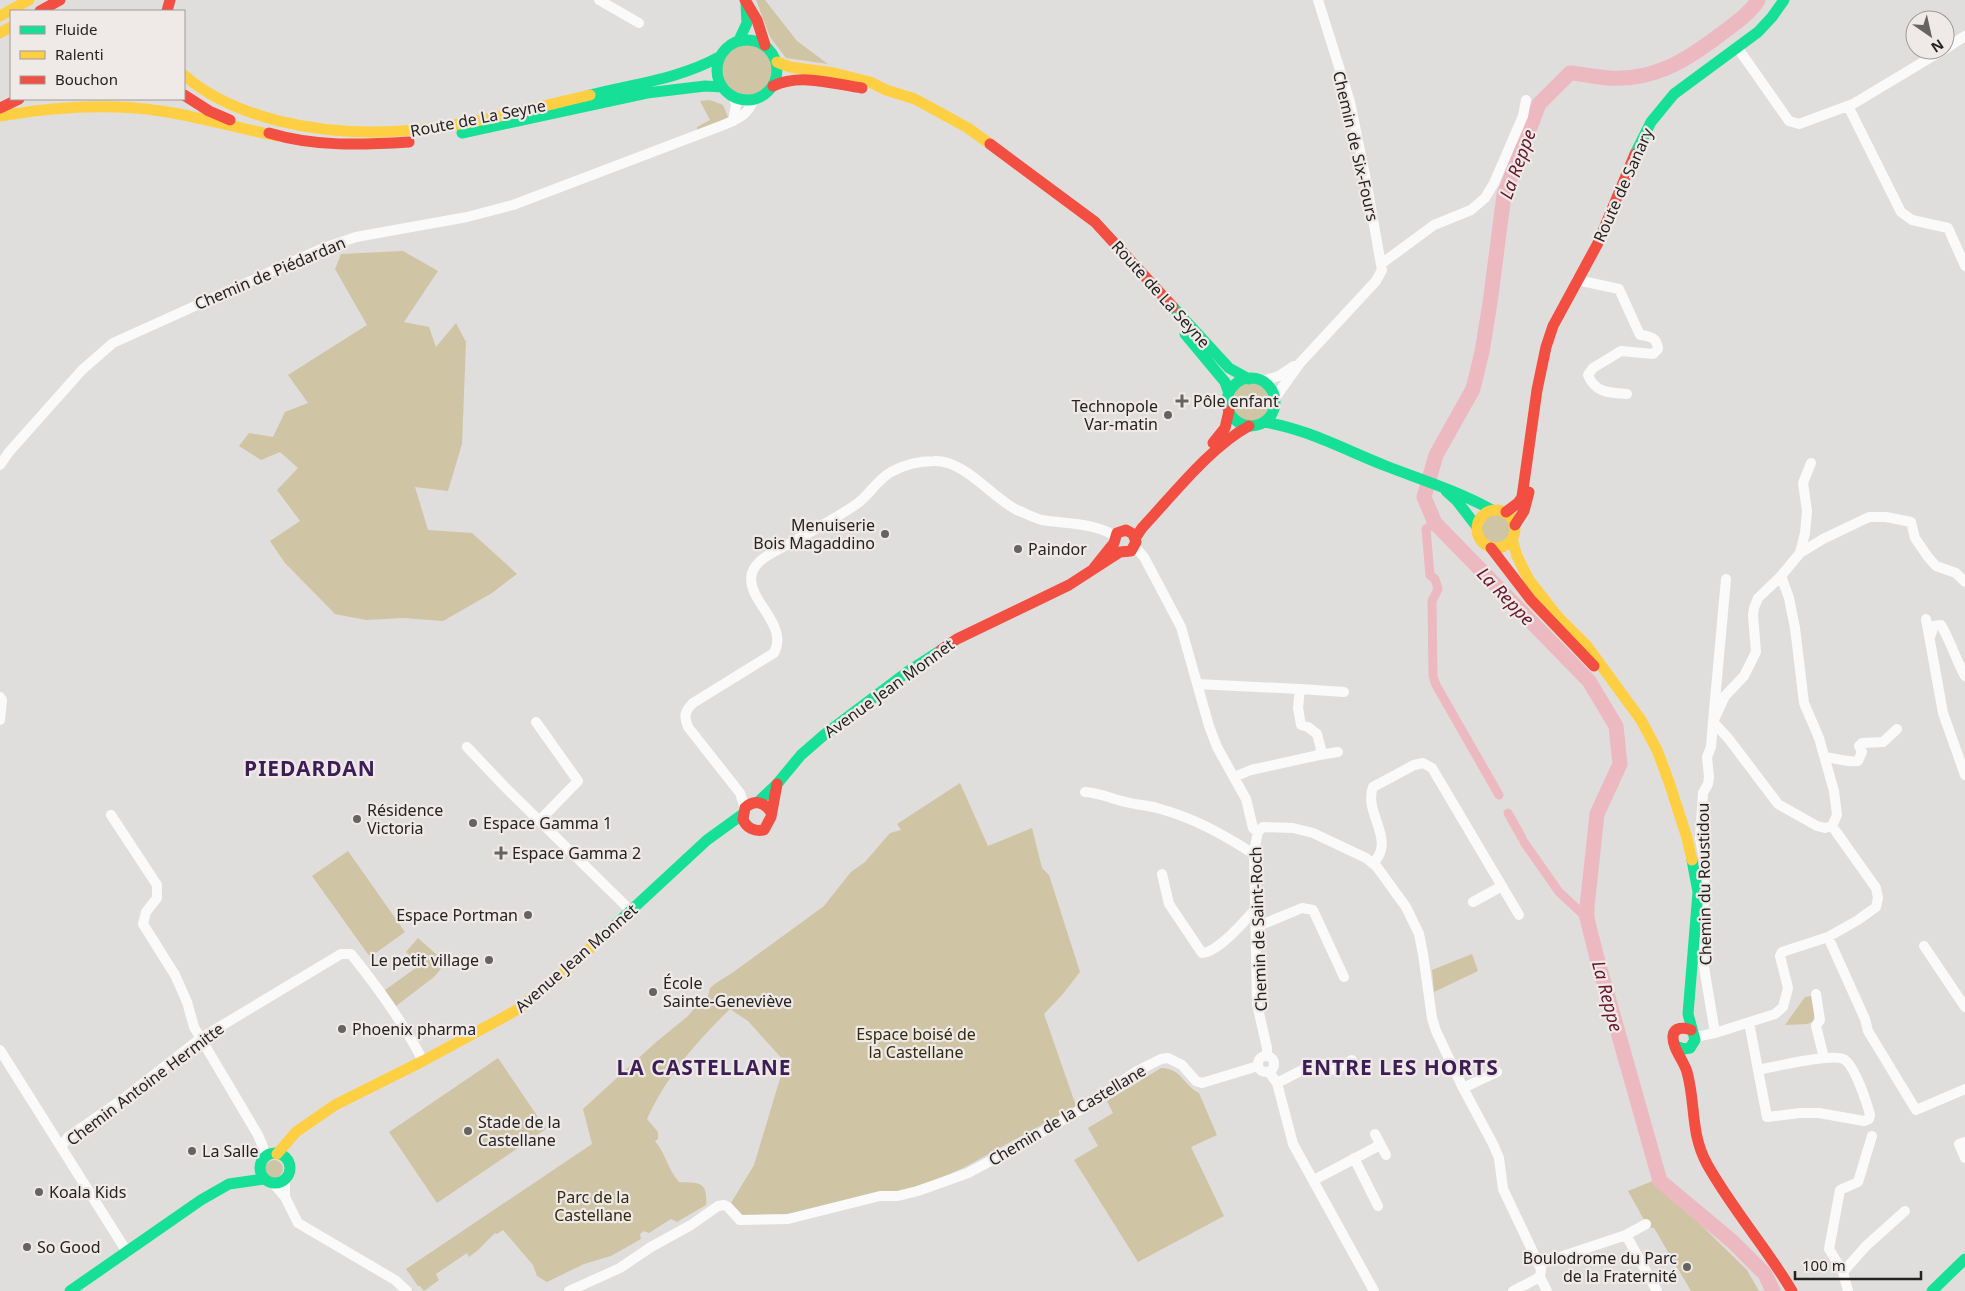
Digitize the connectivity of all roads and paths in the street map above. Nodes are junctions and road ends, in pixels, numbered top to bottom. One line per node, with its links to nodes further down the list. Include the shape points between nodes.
1 (22, 0): 9 (main road)
2 (29, 0): 8 (main road)
3 (60, 0): 10 (main road)
4 (599, 0): 11 (street)
5 (745, 0): 12 (main road, via 748,24); 13 (main road, via 757,20)
6 (1318, 0): 34 (street, Chemin de Six-Fours, via 1350,102)
7 (1784, 0): 14 (main road, Route de Sanary, via 1770,20)
8 (11, 10)
9 (38, 10)
10 (42, 10)
11 (639, 23)
12 (739, 40): 13 (main road, via 753,40); 15 (main road)
13 (765, 45): 17 (main road)
14 (1737, 47): 27 (street, via 1789,121 1799,124); 35 (main road, Route de Sanary, via 1686,83 1659,110 1644,134 1607,222)
15 (719, 56): 18 (main road, Route de La Seyne, via 709,63 651,80 492,118 440,129 378,134 342,133 281,122 212,97); 20 (main road, via 716,69)
16 (1925, 60): 27 (street)
17 (777, 62): 19 (main road, via 778,71); 21 (main road, Route de La Seyne, via 870,82)
18 (185, 76)
19 (772, 86): 21 (main road, Route de La Seyne, via 790,80); 25 (main road)
20 (722, 87): 23 (main road); 31 (main road, Route de La Seyne, via 647,93 492,128 412,142 341,144)
21 (886, 90): 32 (main road, Route de La Seyne, via 915,99 968,128)
22 (185, 96): 31 (main road, via 217,114)
23 (734, 97): 25 (main road); 30 (street, via 736,114)
24 (17, 100): 28 (main road)
25 (753, 100): 30 (street, Chemin de Piédardan, via 743,117)
26 (1526, 100): 34 (street, via 1523,116 1485,198 1471,210 1434,225)
27 (1848, 106): 33 (street, via 1902,212 1912,220 1948,228)
28 (0, 108)
29 (0, 116): 31 (main road, via 38,110 123,106 199,118)
30 (733, 121): 48 (street, Chemin de Piédardan, via 513,205 467,217 356,237 326,247 113,343 82,370)
31 (277, 136)
32 (1075, 208): 37 (main road, Route de La Seyne, via 1127,255 1229,368); 39 (main road, Route de La Seyne, via 1210,363 1225,382)
33 (1965, 266)
34 (1381, 267): 36 (street, via 1376,281)
35 (1577, 280): 40 (street, via 1618,289 1640,334 1651,336 1658,342 1658,349 1653,354 1620,351 1593,368 1588,375 1598,389); 43 (main road, Route de Sanary, via 1553,327 1538,382)
36 (1300, 363): 38 (street, via 1279,376); 41 (street)
37 (1249, 379): 38 (main road); 39 (main road, via 1240,381)
38 (1262, 381): 41 (main road, via 1268,386)
39 (1229, 393): 42 (main road)
40 (1627, 394)
41 (1274, 402): 44 (main road, via 1269,418); 46 (main road, via 1284,417)
42 (1229, 411): 45 (main road, via 1237,421); 54 (main road, Avenue Jean Monnet, via 1225,428 1219,436 1143,517)
43 (1534, 416): 51 (main road, Route de Sanary, via 1522,497); 52 (main road, Route de Sanary, via 1532,479 1524,511)
44 (1264, 422): 45 (main road); 46 (main road)
45 (1248, 426): 54 (main road, Avenue Jean Monnet, via 1219,446)
46 (1300, 429): 49 (main road)
47 (1811, 463): 58 (street, via 1803,483 1807,511)
48 (0, 465)
49 (1442, 488): 50 (main road); 53 (main road)
50 (1492, 510): 51 (main road); 53 (main road, via 1482,516)
51 (1506, 512): 52 (main road)
52 (1515, 525): 55 (main road)
53 (1477, 527): 57 (main road, via 1482,542)
54 (1133, 538): 56 (main road, Avenue Jean Monnet, via 1120,531); 56 (main road, Avenue Jean Monnet, via 1127,552); 65 (street, Chemin de Saint-Roch, via 1181,627)
55 (1512, 539): 57 (main road, via 1503,547); 69 (main road, via 1522,568 1538,593 1587,646)
56 (1116, 544): 80 (main road, Avenue Jean Monnet, via 1094,568 1062,589 957,639 870,698 801,755); 82 (street, via 1101,528 1039,520 1015,509 957,466 936,461 909,464 890,473 860,501 759,562 752,574 752,587 778,633 779,644 774,653 687,709 684,716 688,727)
57 (1491, 548): 69 (main road, via 1531,600)
58 (1800, 553): 59 (street, Chemin du Roustidou); 61 (street, Chemin du Roustidou, via 1869,517 1908,520 1915,538 1932,562 1956,573)
59 (1781, 576): 72 (street, Chemin du Roustidou, via 1758,598 1753,616 1756,652 1744,676 1725,696); 77 (street, via 1795,628 1804,703)
60 (1726, 579): 72 (street)
61 (1965, 582)
62 (1926, 619): 63 (street)
63 (1930, 638): 64 (street, via 1934,626 1941,626); 78 (street, via 1943,713)
64 (1965, 676)
65 (1197, 684): 66 (street); 79 (street, Chemin de Saint-Roch, via 1217,748)
66 (1300, 690): 67 (street); 76 (street, via 1298,708 1301,725 1318,734)
67 (1344, 692)
68 (0, 697): 70 (street)
69 (1632, 706): 94 (main road, via 1657,750 1680,815)
70 (0, 720)
71 (536, 722): 87 (street, via 578,781)
72 (1713, 722): 88 (street, via 1778,804 1817,826); 109 (street, Chemin du Roustidou, via 1700,838 1705,864 1702,955)
73 (1897, 729): 77 (street, via 1883,742 1862,743 1858,761 1853,763)
74 (468, 747): 87 (street)
75 (1338, 752): 76 (street)
76 (1319, 755): 79 (street, via 1251,770)
77 (1825, 756): 88 (street, via 1837,815)
78 (1965, 775)
79 (1234, 777): 90 (street, Chemin de Saint-Roch)
80 (777, 784): 83 (main road, Avenue Jean Monnet); 85 (main road, Avenue Jean Monnet)
81 (1085, 792): 92 (street, via 1188,817 1248,851)
82 (740, 793): 83 (street); 84 (street)
83 (757, 802): 84 (main road, via 748,805); 85 (main road, via 766,805)
84 (744, 811): 89 (main road); 91 (main road, Avenue Jean Monnet)
85 (771, 812): 89 (main road, via 771,822 765,829 756,831)
86 (111, 815): 110 (street, via 157,885 157,898 146,912 144,924 175,975)
87 (540, 820): 99 (street)
88 (1832, 826): 102 (street, via 1876,888 1878,898 1876,907)
89 (747, 827): 91 (main road)
90 (1258, 827): 92 (street, Chemin de Saint-Roch); 93 (street, via 1313,832)
91 (718, 832): 99 (main road, Avenue Jean Monnet)
92 (1254, 851): 98 (street, Chemin de Saint-Roch)
93 (1373, 863): 96 (street, via 1383,845 1372,802 1373,787 1423,763 1432,768); 122 (street, via 1406,907 1418,934 1432,1018)
94 (1694, 869): 108 (main road); 111 (main road, via 1698,892)
95 (1162, 874): 98 (street, via 1169,904 1202,953 1214,949)
96 (1502, 886): 97 (street); 100 (street)
97 (1473, 902)
98 (1256, 908): 101 (street, Chemin de Saint-Roch)
99 (630, 910): 116 (main road, Avenue Jean Monnet, via 546,988 515,1012)
100 (1519, 915)
101 (1256, 927): 104 (street, via 1302,908 1313,910); 113 (street, Chemin de Saint-Roch, via 1257,1004)
102 (1828, 937): 107 (street, via 1782,952 1780,956 1788,988 1783,1007 1775,1014); 123 (street, via 1868,1031 1916,1110)
103 (1924, 946): 106 (street)
104 (1344, 977)
105 (1816, 994): 114 (street, via 1820,1020 1816,1026)
106 (1965, 1007)
107 (1749, 1022): 109 (street); 118 (street)
108 (1679, 1029): 111 (main road, via 1686,1028); 111 (main road, via 1673,1036 1674,1043)
109 (1714, 1033): 111 (street)
110 (201, 1038): 116 (street, Chemin Antoine Hermitte, via 341,954 351,954); 128 (street, Chemin Antoine Hermitte, via 68,1137); 130 (street)
111 (1688, 1041): 155 (main road, via 1687,1072 1693,1131 1701,1154)
112 (0, 1050): 128 (street)
113 (1267, 1056): 117 (street, via 1260,1059); 119 (street, via 1274,1062)
114 (1824, 1058): 118 (street); 118 (street, via 1841,1057 1847,1061 1868,1106 1869,1119 1800,1112 1767,1117)
115 (1352, 1060): 121 (street, via 1333,1070 1316,1064)
116 (423, 1061): 130 (main road, Avenue Jean Monnet, via 335,1105 306,1124)
117 (1258, 1066): 119 (street, via 1261,1071); 147 (street, Chemin de la Castellane, via 1202,1083 1196,1081 1182,1065 1168,1058 1161,1059 1137,1071 1080,1110 968,1173 918,1192 880,1196 788,1219 740,1220 728,1207 718,1206)
118 (1758, 1070)
119 (1270, 1072): 121 (street)
120 (1497, 1072): 122 (street)
121 (1277, 1083): 134 (street, via 1288,1133)
122 (1462, 1088): 144 (street, via 1499,1158 1503,1189)
123 (1965, 1089)
124 (1375, 1134): 127 (street)
125 (1872, 1136): 145 (street, via 1858,1182 1840,1190 1829,1249)
126 (1965, 1142): 132 (street, via 1958,1144)
127 (1380, 1144): 129 (street); 131 (street)
128 (61, 1147): 142 (street)
129 (1386, 1155)
130 (270, 1156): 133 (main road, Avenue Jean Monnet, via 289,1172); 135 (main road); 136 (main road, via 260,1173)
131 (1354, 1158): 134 (street); 138 (street)
132 (1965, 1158)
133 (285, 1179): 136 (main road); 137 (street)
134 (1314, 1180): 151 (street)
135 (243, 1181): 136 (main road); 142 (main road, via 229,1184 201,1200)
136 (269, 1181): 137 (street)
137 (285, 1197): 149 (street, via 298,1223 395,1280)
138 (1378, 1206)
139 (1904, 1211): 145 (street)
140 (1646, 1224): 141 (street)
141 (1626, 1235): 144 (street); 154 (street)
142 (127, 1252): 148 (main road)
143 (1965, 1259): 157 (main road)
144 (1539, 1264): 146 (street)
145 (1843, 1272): 156 (street)
146 (1540, 1277): 152 (street); 153 (street)
147 (584, 1288): 150 (street, Chemin de la Castellane)
148 (70, 1291)
149 (407, 1291)
150 (570, 1291)
151 (1374, 1291)
152 (1513, 1291)
153 (1547, 1291)
154 (1657, 1291)
155 (1792, 1291)
156 (1848, 1291)
157 (1932, 1291)

